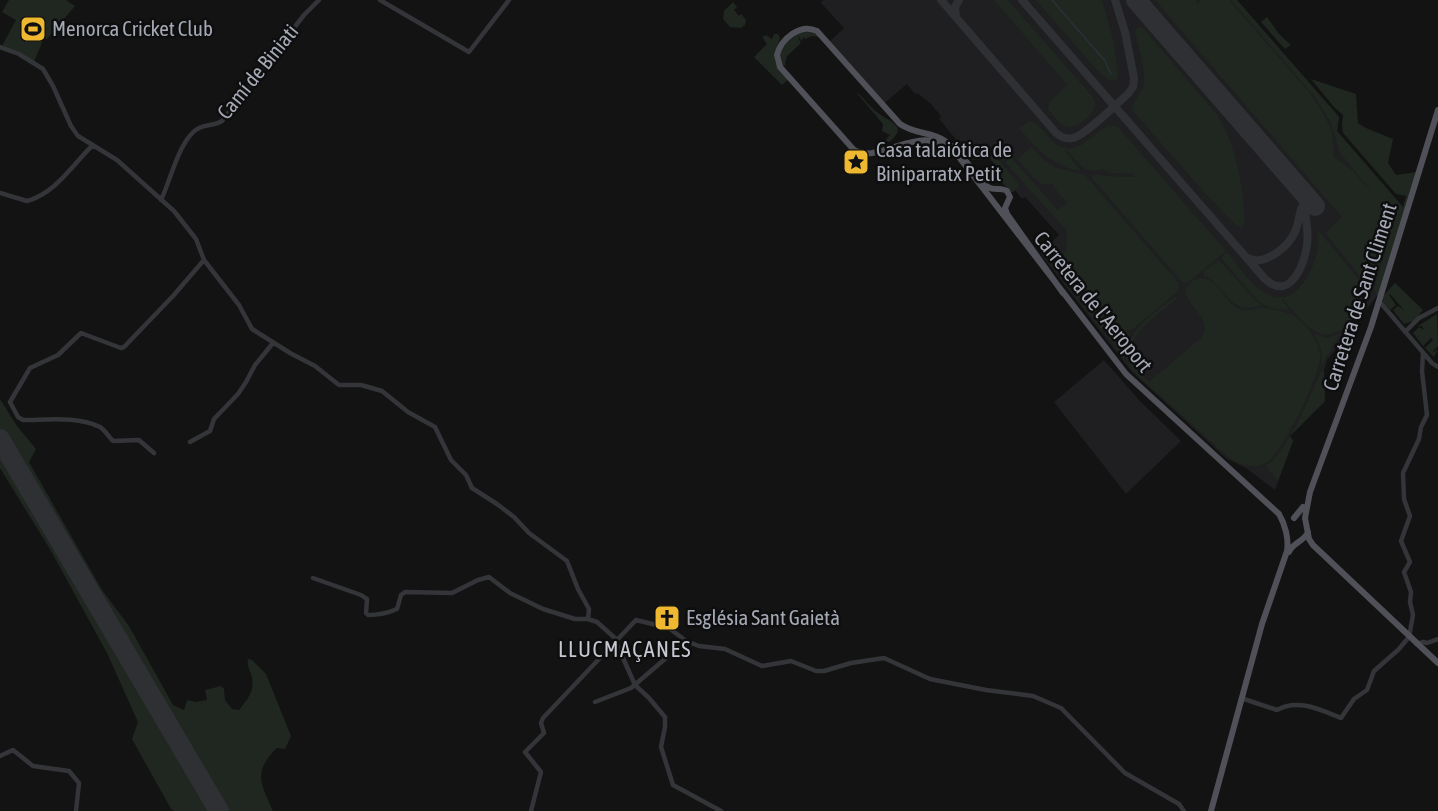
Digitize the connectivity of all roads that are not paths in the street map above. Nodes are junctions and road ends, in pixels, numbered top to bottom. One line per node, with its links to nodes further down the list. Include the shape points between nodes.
1 (319, 0): 10 (street, Camí de Biniati, via 222,121 199,128 188,139)
2 (380, 0): 3 (street, via 469,52)
3 (509, 0)
4 (0, 47): 6 (street, via 44,70 70,126)
5 (1438, 110): 16 (main road, Carretera de Sant Climent)
6 (93, 145): 9 (street, via 43,195 27,201); 10 (street, via 117,160)
7 (976, 179): 8 (main road, Carretera de l'Aeroport, via 957,154 937,141 925,139 872,153 852,149 789,79 777,61 777,52 800,29 812,28 900,124 943,139 955,148 987,187); 11 (main road); 13 (main road, Carretera de l'Aeroport)
8 (1000, 189): 11 (main road); 12 (main road, via 1009,192)
9 (0, 193)
10 (161, 200): 14 (street, via 188,228)
11 (996, 200): 12 (main road, via 1003,204); 13 (main road)
12 (1008, 201): 15 (main road, via 1007,214)
13 (1020, 238): 15 (main road, Carretera de l'Aeroport)
14 (204, 260): 19 (street, via 239,305 250,327); 23 (street, via 124,347 82,332 58,355 30,368 10,402 22,420 64,419 96,426 113,441 139,440)
15 (1064, 293): 25 (main road, Carretera de l'Aeroport, via 1126,374)
16 (1379, 301): 18 (street); 24 (main road, Carretera de Sant Climent)
17 (1438, 308): 18 (street, via 1419,318)
18 (1405, 332): 20 (street)
19 (273, 343): 22 (street, via 214,419 210,430); 35 (street, via 315,366 339,385 361,385 382,391 408,412 432,424 472,488 567,561 588,607)
20 (1423, 353): 21 (street); 36 (street, via 1427,415 1403,473 1404,499 1410,516 1401,541 1410,562 1404,572 1413,615)
21 (1438, 366)
22 (190, 442)
23 (154, 453)
24 (1310, 492): 26 (main road, via 1302,510); 27 (main road)
25 (1280, 514): 26 (main road, Carretera de l'Aeroport); 28 (main road, Carretera de l'Aeroport)
26 (1293, 518): 27 (main road); 28 (main road)
27 (1306, 524): 29 (main road)
28 (1285, 526): 30 (main road)
29 (1308, 532): 31 (main road); 32 (main road)
30 (1287, 537): 31 (main road); 34 (main road, via 1287,551)
31 (1299, 541): 32 (main road); 34 (main road, via 1291,548)
32 (1316, 549): 36 (main road)
33 (313, 578): 35 (street, via 367,599 368,615 397,609 405,592 452,593 489,578 543,609)
34 (1268, 608): 43 (main road)
35 (588, 619): 38 (street)
36 (1409, 637): 40 (main road); 43 (street, via 1374,671 1366,690 1341,718 1318,708 1293,704 1278,710)
37 (1438, 639): 40 (street)
38 (616, 640): 39 (street, via 636,620 669,628); 42 (street); 47 (street, via 543,718 544,733 525,752 541,772)
39 (686, 641): 42 (street); 49 (street, via 724,649 764,667 791,662 821,671 884,658 930,679 1033,696 1061,708 1123,771 1179,804)
40 (1416, 644): 41 (main road)
41 (1438, 663)
42 (635, 685): 44 (street); 48 (street, via 663,714 661,747 673,785)
43 (1241, 698): 50 (main road)
44 (595, 702)
45 (0, 756): 46 (street, via 13,750 34,766 70,772 79,783)
46 (76, 811)
47 (531, 811)
48 (721, 811)
49 (1184, 811)
50 (1211, 811)

